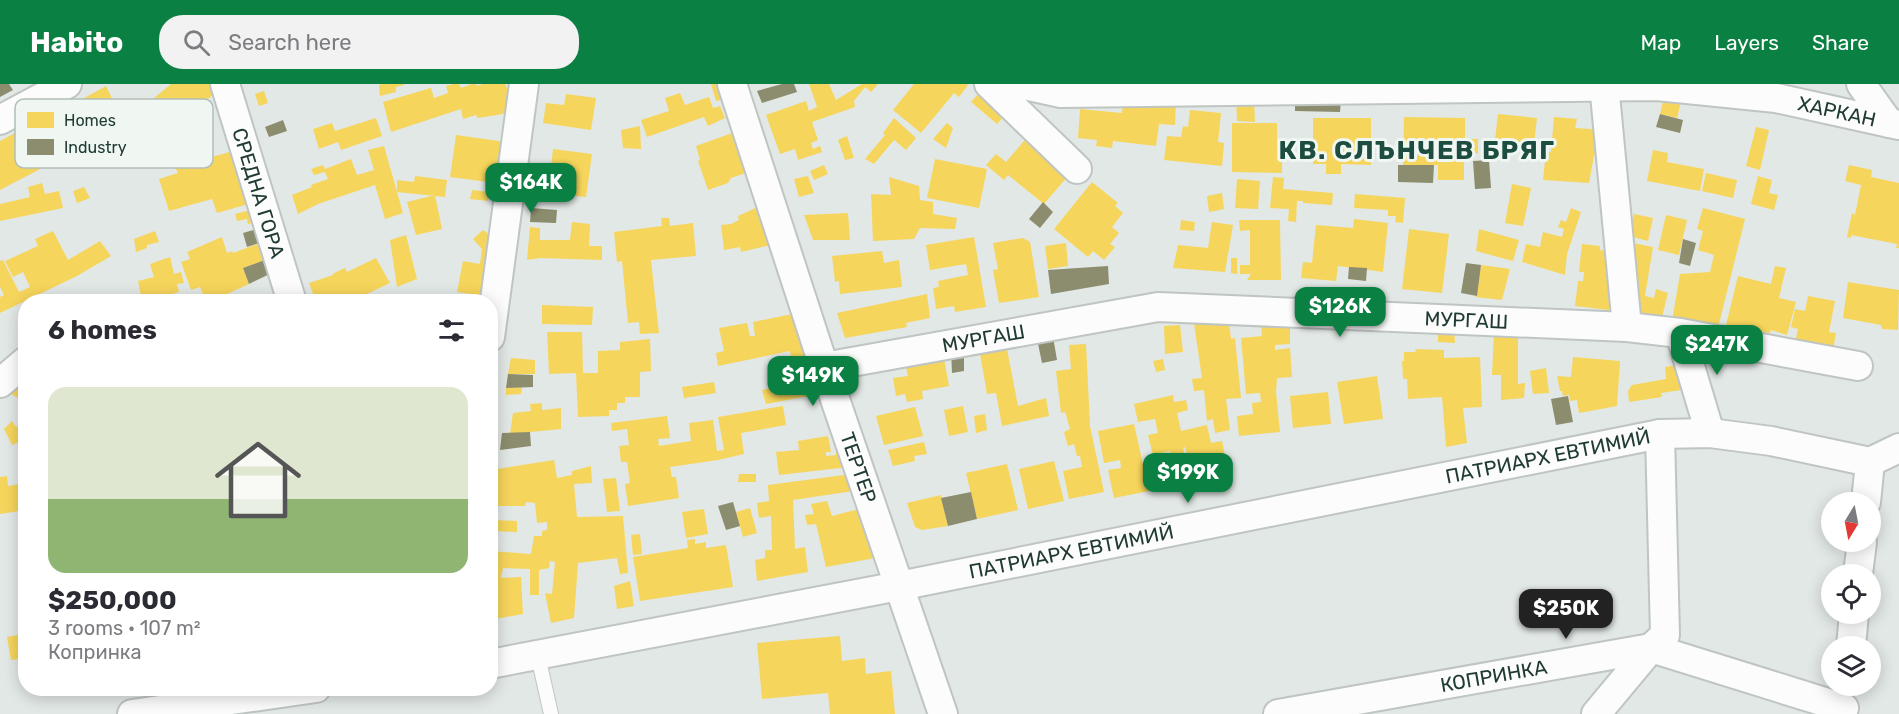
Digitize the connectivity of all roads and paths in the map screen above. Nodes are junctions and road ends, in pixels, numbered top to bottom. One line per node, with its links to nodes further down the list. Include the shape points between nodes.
1 (67, 84): 9 (street)
2 (225, 84): 14 (street, СРЕДНА ГОРА)
3 (524, 84): 15 (street)
4 (732, 84): 19 (street, ТЕРТЕР)
5 (989, 84): 13 (street)
6 (1020, 84): 8 (street, ХАРКАН, via 1061,93)
7 (1861, 84): 12 (street)
8 (1604, 85): 12 (street, ХАРКАН, via 1776,98); 16 (street)
9 (39, 99)
10 (15, 112): 11 (street)
11 (0, 120)
12 (1894, 124)
13 (1077, 169)
14 (290, 294)
15 (496, 294)
16 (1627, 327): 17 (street, МУРГАШ); 19 (street, МУРГАШ, via 1158,306)
17 (1680, 333): 18 (street, МУРГАШ); 22 (street)
18 (1858, 366)
19 (824, 367): 27 (street, ТЕРТЕР)
20 (18, 368): 21 (street)
21 (0, 383)
22 (1710, 433): 23 (street, ПАТРИАРХ ЕВТИМИЙ); 25 (street, ПАТРИАРХ ЕВТИМИЙ, via 1771,441)
23 (1660, 434): 27 (street, ПАТРИАРХ ЕВТИМИЙ); 28 (street, via 1665,635)
24 (1899, 448): 25 (street)
25 (1870, 462): 26 (street)
26 (1867, 492)
27 (899, 586): 29 (street, ПАТРИАРХ ЕВТИМИЙ); 35 (street, ТЕРТЕР)
28 (1651, 648): 32 (street, КОПРИНКА); 36 (street, КОПРИНКА); 37 (street)
29 (538, 656): 30 (street, ПАТРИАРХ ЕВТИМИЙ); 34 (lane)
30 (498, 663)
31 (234, 696): 33 (street)
32 (1845, 702)
33 (142, 705)
34 (551, 714)
35 (943, 714)
36 (1278, 714)
37 (1596, 714)

